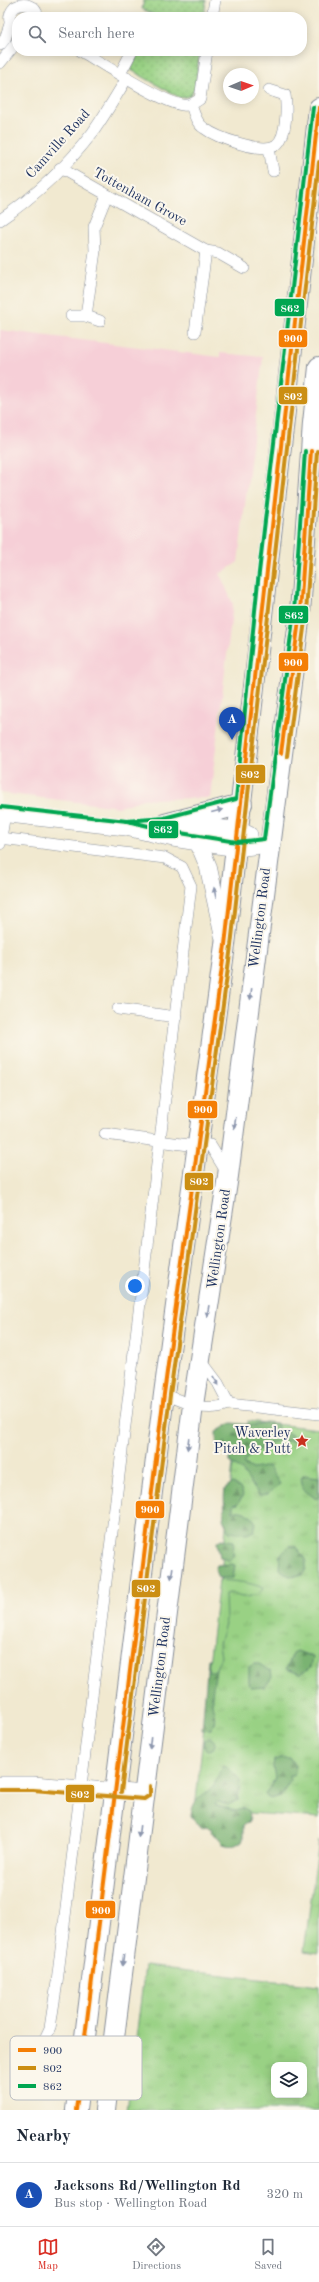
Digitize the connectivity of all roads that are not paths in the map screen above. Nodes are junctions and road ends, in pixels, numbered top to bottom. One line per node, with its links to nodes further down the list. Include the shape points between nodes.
1 (215, 0): 4 (street)
2 (17, 4): 3 (street, via 26,4); 5 (street, via 10,15)
3 (37, 9)
4 (213, 12)
5 (12, 22)
6 (12, 30): 7 (street)
7 (0, 45)
8 (12, 48): 12 (street)
9 (90, 56): 13 (street)
10 (130, 56): 13 (street, Camville Road)
11 (206, 56): 15 (street, via 200,99)
12 (0, 63)
13 (124, 76): 15 (street, via 171,102); 18 (street, Camville Road, via 92,132)
14 (269, 90): 17 (street, via 285,95 287,107 283,135 278,144)
15 (191, 105): 17 (street, via 195,118 203,128 222,138)
16 (319, 108): 29 (highway, Wellington Road, via 264,582)
17 (269, 148): 19 (street)
18 (60, 168): 20 (street, Tottenham Grove); 21 (street, Camville Road, via 15,210)
19 (273, 171)
20 (107, 195): 22 (street, Tottenham Grove); 25 (street, via 94,227 95,251)
21 (0, 220)
22 (206, 251): 23 (street, Tottenham Grove, via 218,253); 27 (street)
23 (244, 268)
24 (70, 316): 25 (street)
25 (86, 316): 26 (street)
26 (100, 321)
27 (195, 332)
28 (319, 367): 36 (highway, Wellington Road, via 300,613)
29 (242, 804): 31 (highway, one-way to 29); 33 (highway, Wellington Road)
30 (3, 813): 32 (main road); 34 (street)
31 (165, 824): 32 (main road); 33 (main road)
32 (126, 827): 35 (main road)
33 (238, 839): 35 (main road); 36 (main road); 37 (highway, Wellington Road)
34 (1, 840): 39 (street, via 165,858 177,863 185,872 191,892)
35 (198, 842): 37 (main road, one-way to 35, via 213,885)
36 (269, 844): 43 (highway, Wellington Road, one-way to 43)
37 (225, 945): 42 (highway, Wellington Road)
38 (118, 1009): 39 (street)
39 (176, 1017): 41 (street)
40 (104, 1134): 41 (street)
41 (160, 1141): 42 (street, via 189,1145); 52 (street)
42 (199, 1143): 43 (street, via 214,1148); 44 (highway, Wellington Road)
43 (228, 1176): 45 (highway, Wellington Road)
44 (181, 1267): 45 (highway); 47 (highway, Wellington Road)
45 (214, 1272): 46 (highway, Wellington Road, one-way to 46)
46 (200, 1360): 48 (street, one-way to 48, via 218,1383); 49 (highway, Wellington Road)
47 (164, 1394): 49 (street); 53 (highway, Wellington Road)
48 (229, 1404): 49 (street, via 217,1409); 50 (street)
49 (193, 1405): 54 (highway, Wellington Road, one-way to 54)
50 (319, 1414)
51 (0, 1784): 52 (street)
52 (80, 1788): 53 (street); 55 (street, via 52,2019)
53 (115, 1791): 54 (street); 56 (highway, Wellington Road)
54 (144, 1792): 57 (highway, Wellington Road, one-way to 57)
55 (46, 2036)
56 (85, 2036)
57 (114, 2036)
58 (77, 2100): 60 (highway, Wellington Road)
59 (106, 2100): 61 (highway, Wellington Road, one-way to 61)
60 (76, 2110)
61 (105, 2110)

